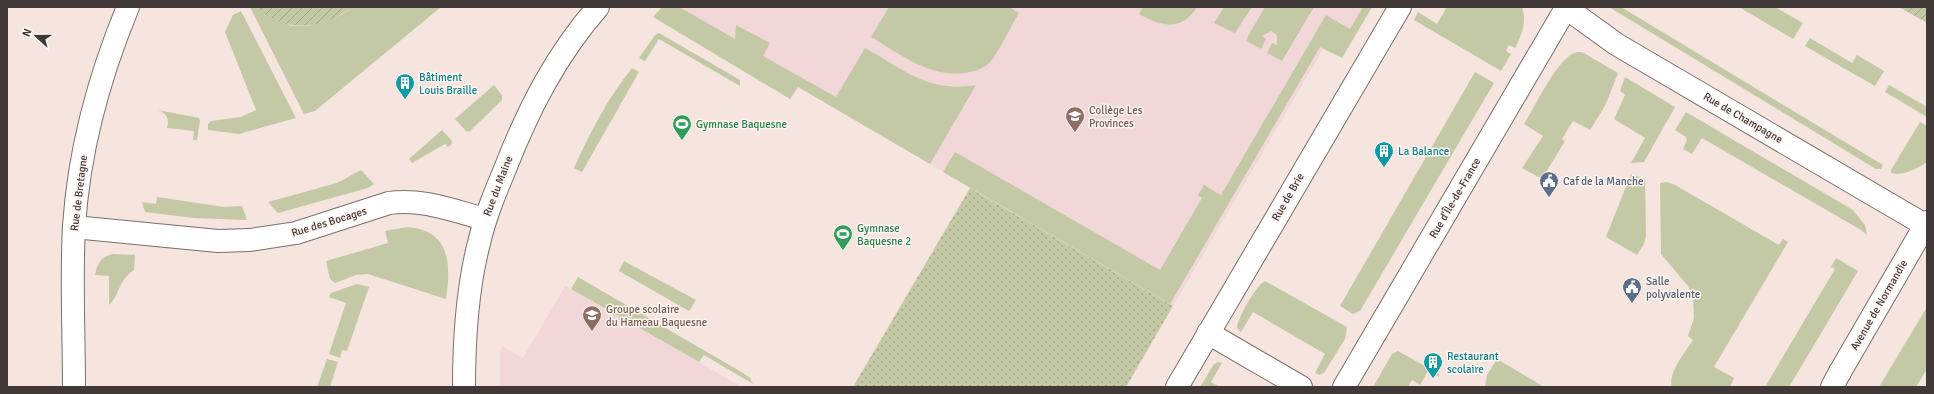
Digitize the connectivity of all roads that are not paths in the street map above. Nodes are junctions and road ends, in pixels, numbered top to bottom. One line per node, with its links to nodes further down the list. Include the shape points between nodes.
1 (128, 7): 7 (street, Rue de Bretagne, via 96,95 86,136)
2 (598, 7): 5 (street, Rue du Maine, via 562,53 540,90 515,143)
3 (1400, 7): 8 (street, Rue de Brie)
4 (1565, 8): 6 (street, Rue de Champagne, via 1616,44); 14 (street, Rue d'Île-de-France)
5 (485, 219): 7 (street, Rue des Bocages, via 418,202 404,201 390,203 296,234 250,240 218,241); 11 (street, Rue du Maine, via 475,262 469,306)
6 (1926, 224): 9 (street, Avenue de Normandie)
7 (74, 227): 10 (street, Rue de Bretagne)
8 (1208, 333): 12 (street, Rue de Brie); 13 (street)
9 (1836, 379)
10 (74, 387)
11 (464, 387)
12 (1177, 387)
13 (1301, 387)
14 (1344, 387)

